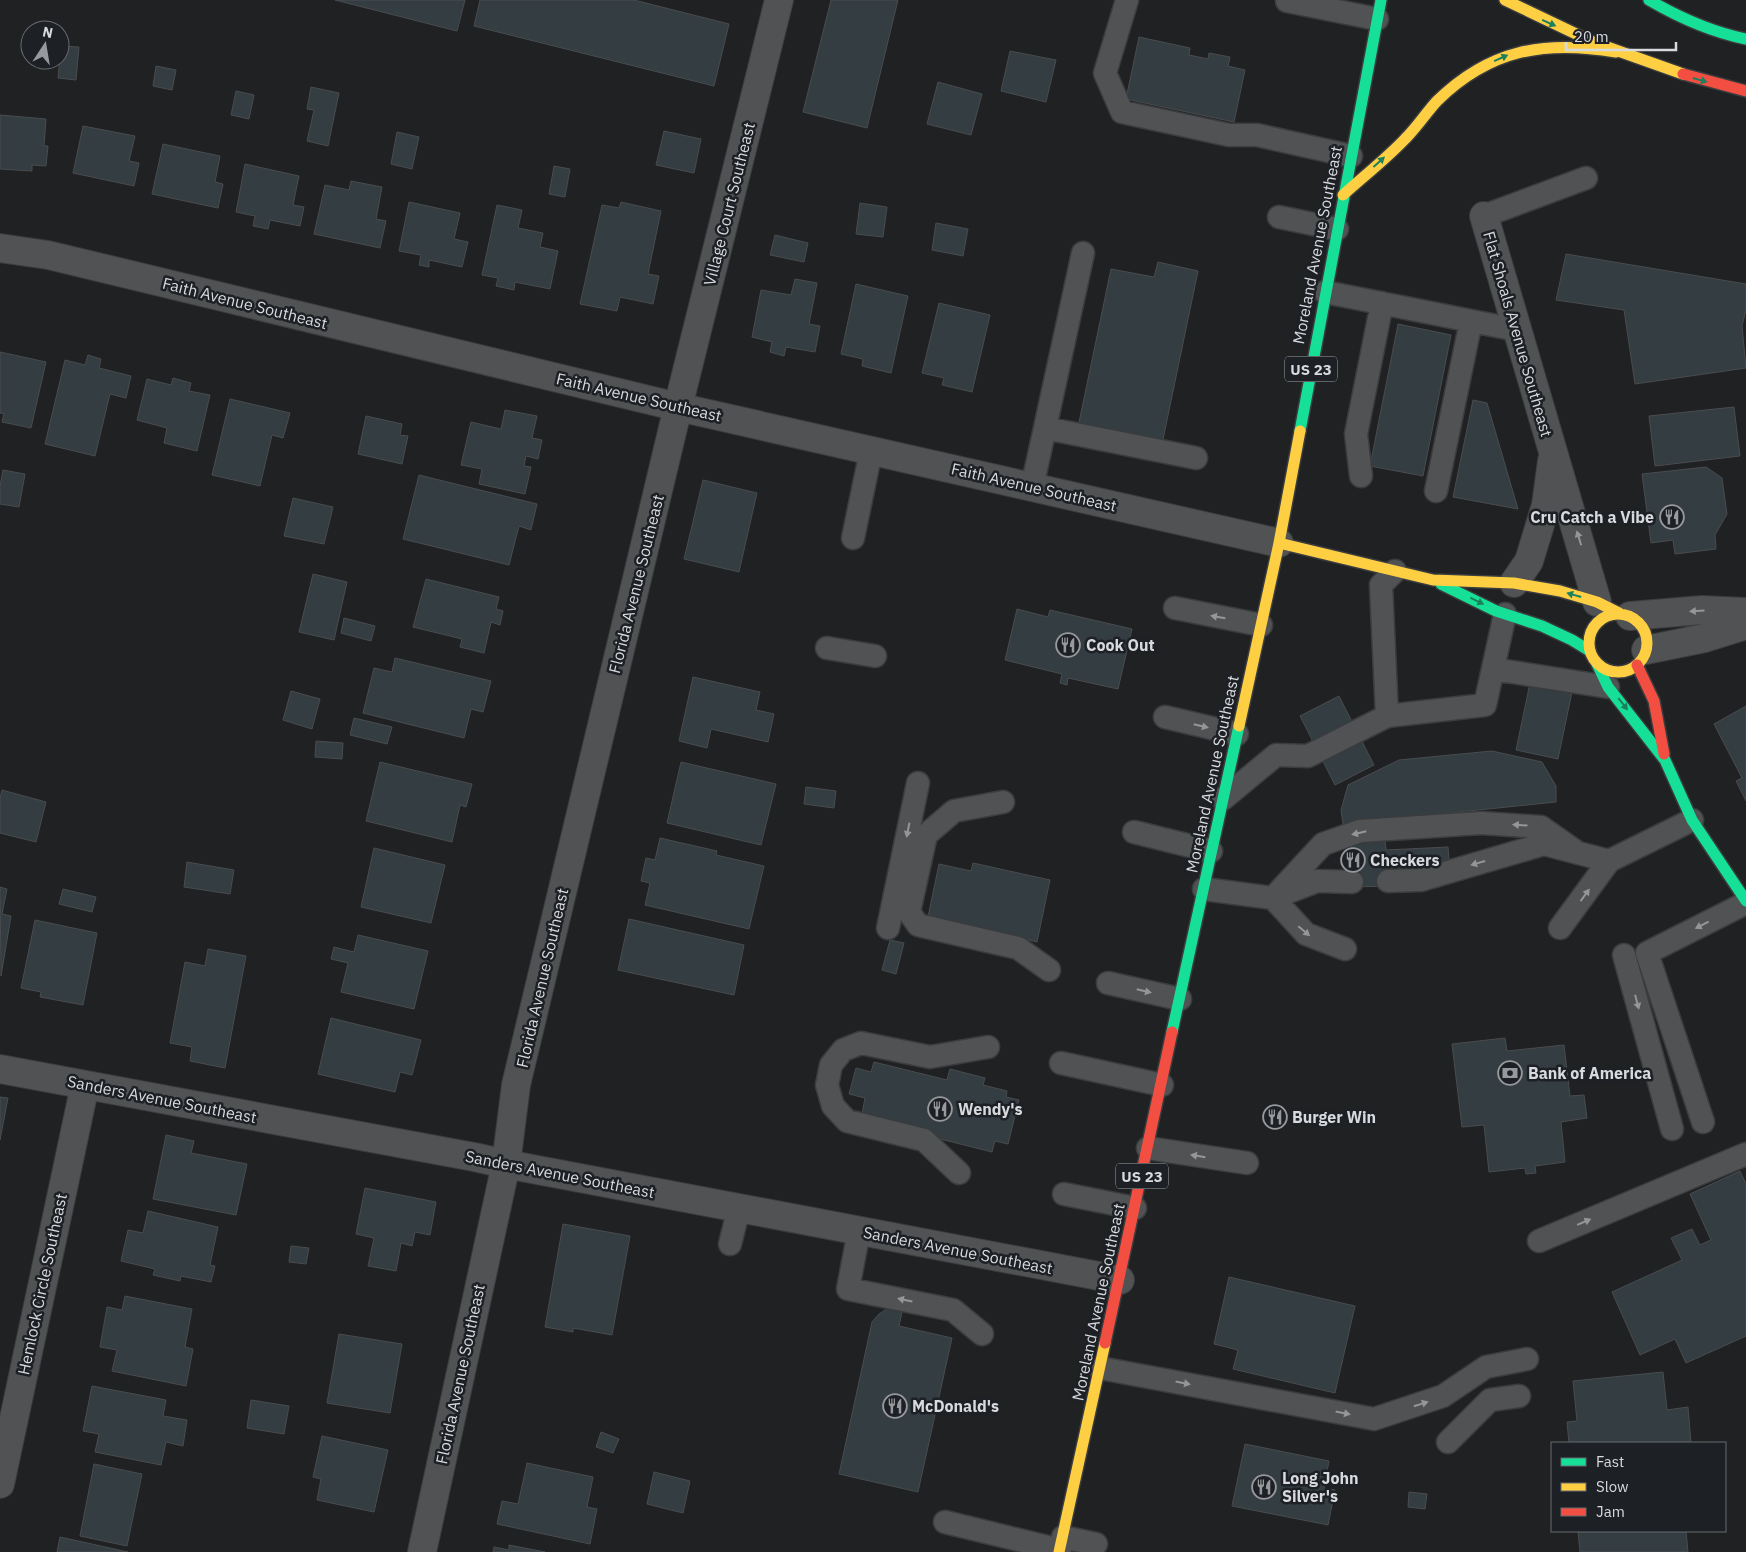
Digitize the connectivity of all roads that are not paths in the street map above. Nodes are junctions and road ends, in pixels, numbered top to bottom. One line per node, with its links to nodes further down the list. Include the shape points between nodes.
1 (779, 0): 22 (street, Village Court Southeast)
2 (1127, 0): 10 (lane, via 1105,73 1122,112 1229,135 1257,135)
3 (1505, 0): 8 (main road, one-way to 8)
4 (1649, 0): 7 (main road, via 1700,26)
5 (1286, 1): 6 (lane)
6 (1379, 10): 10 (main road, Moreland Avenue Southeast / US 23)
7 (1746, 40)
8 (1616, 52): 9 (main road, one-way to 9, via 1677,74); 12 (main road, one-way to 8, via 1406,138 1441,97 1484,66 1509,55 1562,45)
9 (1746, 91)
10 (1351, 156): 12 (main road, Moreland Avenue Southeast / US 23)
11 (1586, 178): 13 (lane)
12 (1343, 195): 15 (main road, Moreland Avenue Southeast / US 23)
13 (1484, 216): 21 (street, Flat Shoals Avenue Southeast)
14 (1279, 217): 15 (lane)
15 (1337, 229): 18 (main road, Moreland Avenue Southeast / US 23)
16 (0, 248): 22 (street, Faith Avenue Southeast, via 48,255)
17 (1084, 253): 23 (lane)
18 (1325, 292): 19 (lane); 31 (main road, Moreland Avenue Southeast / US 23)
19 (1382, 303): 20 (lane); 27 (lane, via 1356,434)
20 (1471, 321): 21 (lane); 29 (lane)
21 (1517, 330): 25 (street, Flat Shoals Avenue Southeast)
22 (678, 407): 24 (street, Faith Avenue Southeast); 82 (street, Florida Avenue Southeast, via 516,1085)
23 (1045, 428): 26 (lane); 28 (lane)
24 (871, 451): 28 (street, Faith Avenue Southeast); 30 (lane)
25 (1553, 452): 34 (street, Flat Shoals Avenue Southeast, via 1546,505 1529,561); 36 (street, Flat Shoals Avenue Southeast, one-way to 25)
26 (1196, 458)
27 (1361, 476)
28 (1032, 487): 31 (street, Faith Avenue Southeast)
29 (1436, 491)
30 (853, 538)
31 (1279, 543): 32 (main road); 39 (main road, Moreland Avenue Southeast / US 23)
32 (1395, 571): 33 (main road); 48 (lane, via 1382,585)
33 (1433, 580): 34 (main road); 38 (main road, one-way to 38)
34 (1514, 583): 36 (main road, one-way to 34, via 1560,591)
35 (1175, 608): 39 (lane, one-way to 35)
36 (1615, 610): 37 (street, one-way to 36); 42 (main road, via 1592,628 1588,643); 44 (main road, via 1636,619 1644,631 1647,644)
37 (1746, 612)
38 (1505, 614): 42 (main road, via 1542,626); 46 (lane)
39 (1261, 625): 50 (main road, Moreland Avenue Southeast / US 23)
40 (1746, 625): 44 (street)
41 (827, 648): 43 (lane)
42 (1590, 651): 45 (main road)
43 (875, 656)
44 (1641, 658): 45 (main road, via 1629,670 1621,672 1604,669); 51 (main road, via 1654,701)
45 (1597, 664): 47 (main road)
46 (1493, 669): 47 (lane); 48 (lane, via 1486,705)
47 (1608, 687): 51 (main road, one-way to 51)
48 (1387, 716): 53 (lane, via 1308,756 1276,755)
49 (1165, 717): 50 (lane, one-way to 50)
50 (1237, 734): 53 (main road, Moreland Avenue Southeast / US 23)
51 (1665, 760): 55 (main road)
52 (918, 783): 65 (lane, one-way to 65)
53 (1223, 799): 57 (main road, Moreland Avenue Southeast / US 23)
54 (1003, 802): 69 (lane, via 954,812 926,835 909,912 918,925 1018,948)
55 (1692, 820): 59 (lane); 64 (main road)
56 (1134, 832): 57 (lane)
57 (1212, 851): 62 (main road, Moreland Avenue Southeast / US 23)
58 (1578, 853): 59 (lane); 60 (lane, one-way to 60, via 1544,844 1421,880); 63 (lane, one-way to 63, via 1541,827 1481,822 1360,831 1323,844)
59 (1610, 861): 66 (lane, one-way to 59)
60 (1388, 881)
61 (1352, 882): 63 (lane, via 1317,881)
62 (1204, 889): 63 (lane); 71 (main road, Moreland Avenue Southeast / US 23)
63 (1273, 898): 67 (lane, one-way to 67, via 1306,934)
64 (1746, 902): 77 (lane, one-way to 77, via 1647,953)
65 (888, 928)
66 (1560, 928)
67 (1345, 949)
68 (1624, 955): 78 (lane, one-way to 78)
69 (1049, 970)
70 (1108, 983): 71 (lane, one-way to 71)
71 (1180, 999): 76 (main road, Moreland Avenue Southeast / US 23)
72 (988, 1047): 83 (lane, via 930,1058 861,1044 843,1050 831,1065 828,1086 832,1106 846,1121 924,1140)
73 (1061, 1063): 76 (lane)
74 (0, 1068): 75 (street, Sanders Avenue Southeast)
75 (85, 1085): 82 (street, Sanders Avenue Southeast); 96 (street, Hemlock Circle Southeast)
76 (1162, 1086): 79 (main road, Moreland Avenue Southeast / US 23)
77 (1704, 1122)
78 (1672, 1129)
79 (1148, 1148): 81 (lane, one-way to 79); 86 (main road, Moreland Avenue Southeast / US 23)
80 (1746, 1154): 88 (lane, one-way to 80)
81 (1246, 1163)
82 (506, 1164): 85 (street, Sanders Avenue Southeast); 100 (street, Florida Avenue Southeast)
83 (959, 1173)
84 (1064, 1194): 86 (lane)
85 (739, 1208): 87 (street, Sanders Avenue Southeast); 89 (lane)
86 (1135, 1208): 90 (main road, Moreland Avenue Southeast / US 23)
87 (859, 1231): 90 (street, Sanders Avenue Southeast); 91 (lane, one-way to 87, via 952,1310 848,1288)
88 (1539, 1241)
89 (730, 1244)
90 (1120, 1280): 93 (main road, Moreland Avenue Southeast / US 23)
91 (982, 1334)
92 (1528, 1360): 93 (lane, one-way to 92, via 1374,1419 1443,1396 1486,1367)
93 (1100, 1368): 99 (main road, Moreland Avenue Southeast / US 23)
94 (1519, 1396): 95 (lane, via 1490,1400)
95 (1448, 1442)
96 (0, 1484)
97 (945, 1522): 99 (lane)
98 (1096, 1544): 99 (lane)
99 (1060, 1546)
100 (422, 1552)

